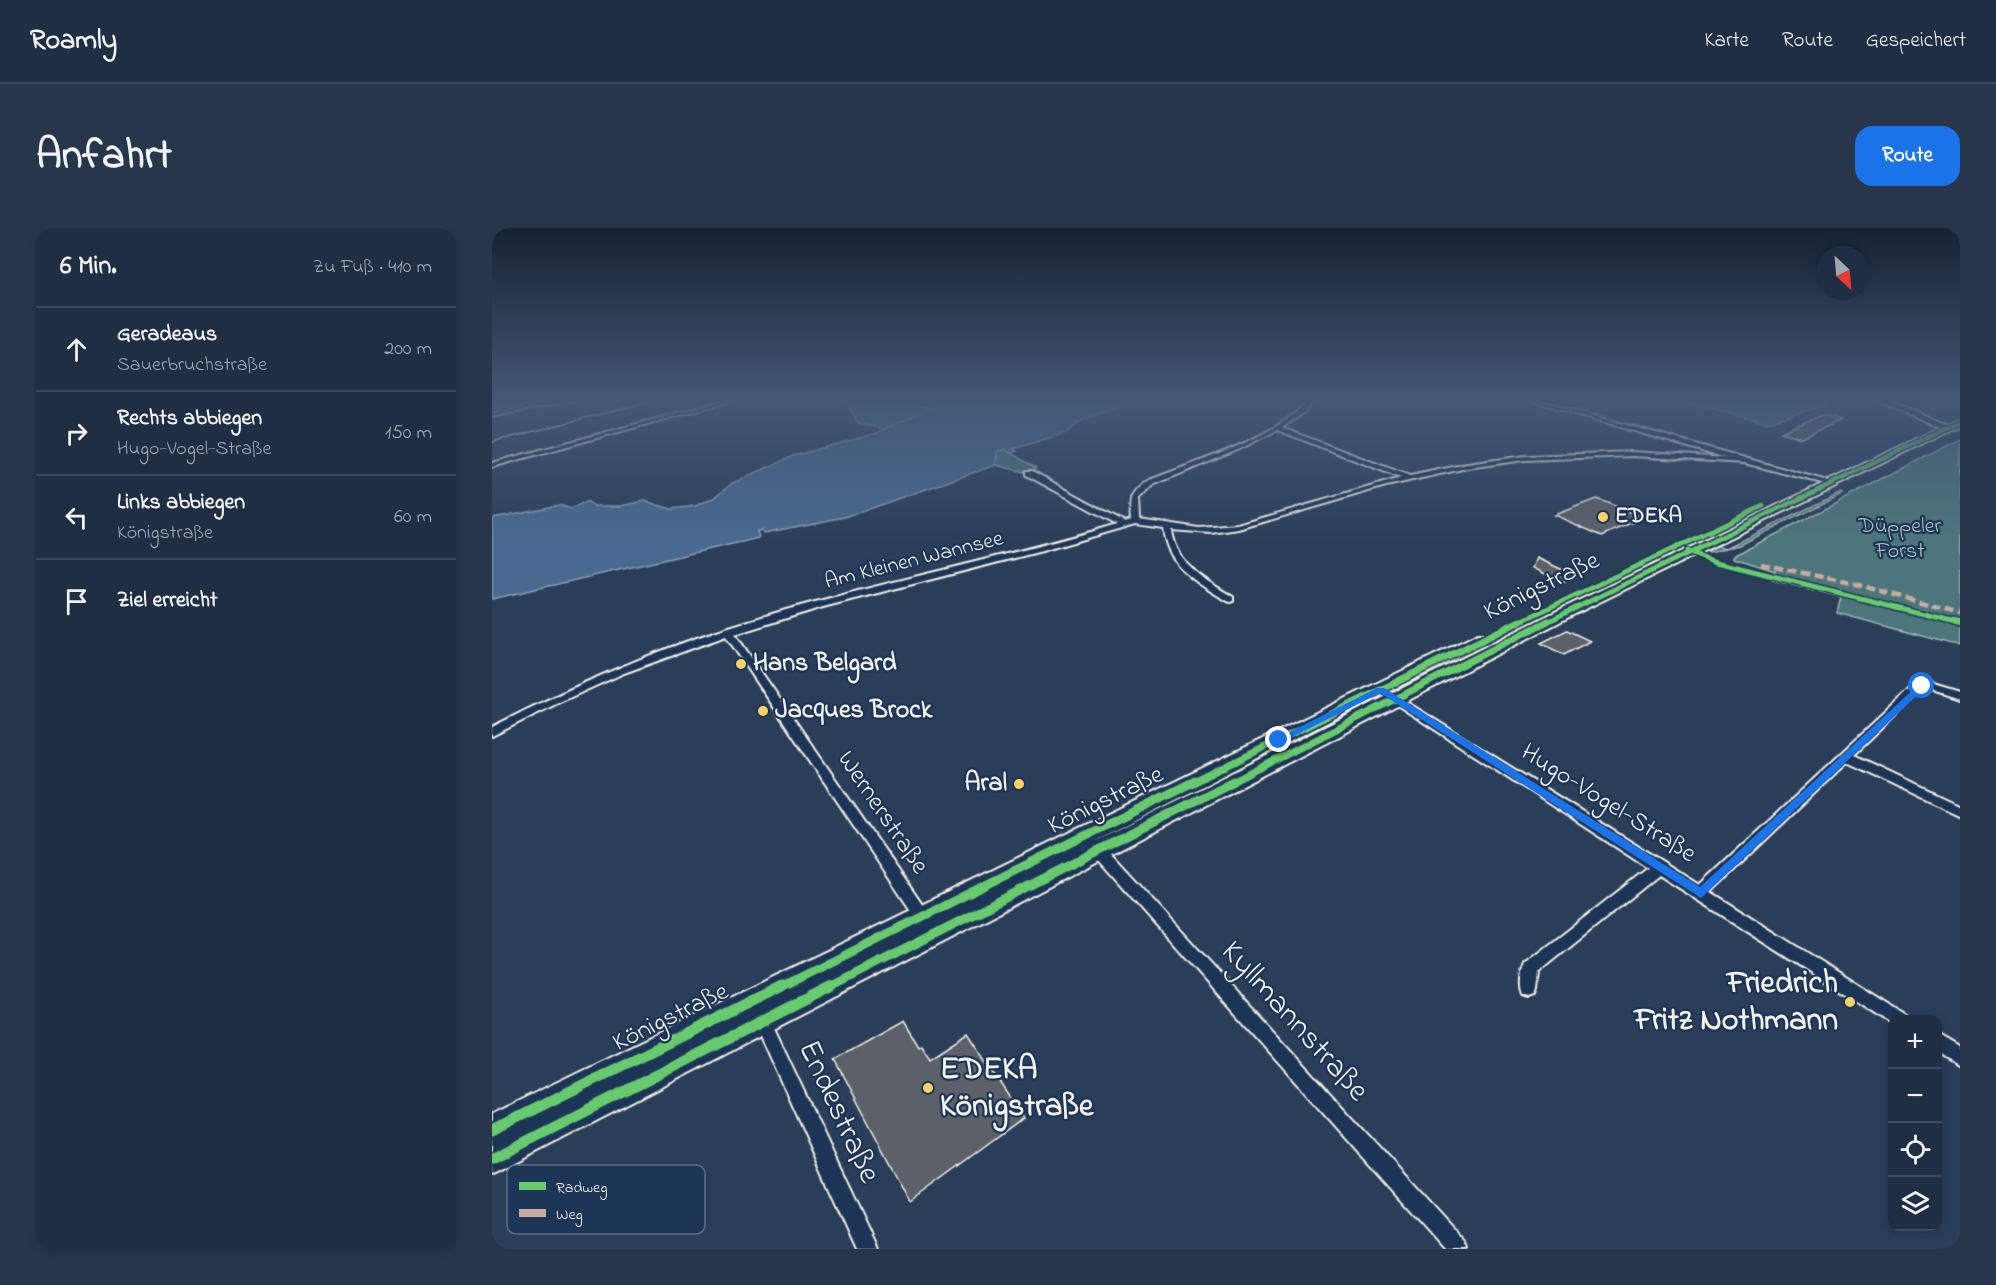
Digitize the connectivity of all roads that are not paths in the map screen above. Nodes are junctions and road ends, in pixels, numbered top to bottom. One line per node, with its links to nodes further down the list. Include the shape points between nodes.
1 (556, 448): 8 (street)
2 (1231, 448): 13 (street, via 1137,492 1132,500)
3 (1328, 448): 10 (street)
4 (1698, 448): 7 (street)
5 (1886, 448): 11 (main road, Königstraße)
6 (1907, 448): 12 (main road, Königstraße)
7 (1744, 461): 10 (street, via 1633,454 1565,455); 11 (street)
8 (492, 465)
9 (1029, 473): 14 (street)
10 (1408, 478): 15 (street, via 1239,527 1199,531)
11 (1821, 480): 12 (street); 18 (main road, Königstraße, via 1577,594)
12 (1834, 484): 18 (main road, Königstraße)
13 (1135, 521): 14 (street, Am Kleinen Wannsee); 15 (street)
14 (1124, 524): 17 (street, Am Kleinen Wannsee)
15 (1167, 528): 16 (street, via 1172,555 1187,571)
16 (1230, 599)
17 (728, 631): 20 (street, Am Kleinen Wannsee, via 636,662 547,701); 26 (street, Wernerstraße)
18 (1387, 694): 23 (main road, Königstraße); 24 (street, Hugo-Vogel-Straße)
19 (1960, 696): 21 (street, via 1930,686 1917,689)
20 (492, 732)
21 (1845, 756): 22 (street); 25 (street)
22 (1960, 810)
23 (1091, 843): 26 (main road, Königstraße); 35 (street, Kyllmannstraße)
24 (1659, 867): 25 (street, Hugo-Vogel-Straße); 27 (street, via 1531,969)
25 (1701, 893): 29 (street, Hugo-Vogel-Straße)
26 (928, 925): 28 (main road, Königstraße)
27 (1529, 991)
28 (757, 1011): 32 (main road, Königstraße); 33 (main road, Königstraße); 34 (street, Endestraße)
29 (1892, 1015)
30 (1942, 1047): 31 (street)
31 (1960, 1058)
32 (492, 1130)
33 (492, 1159)
34 (868, 1249)
35 (1459, 1249)

